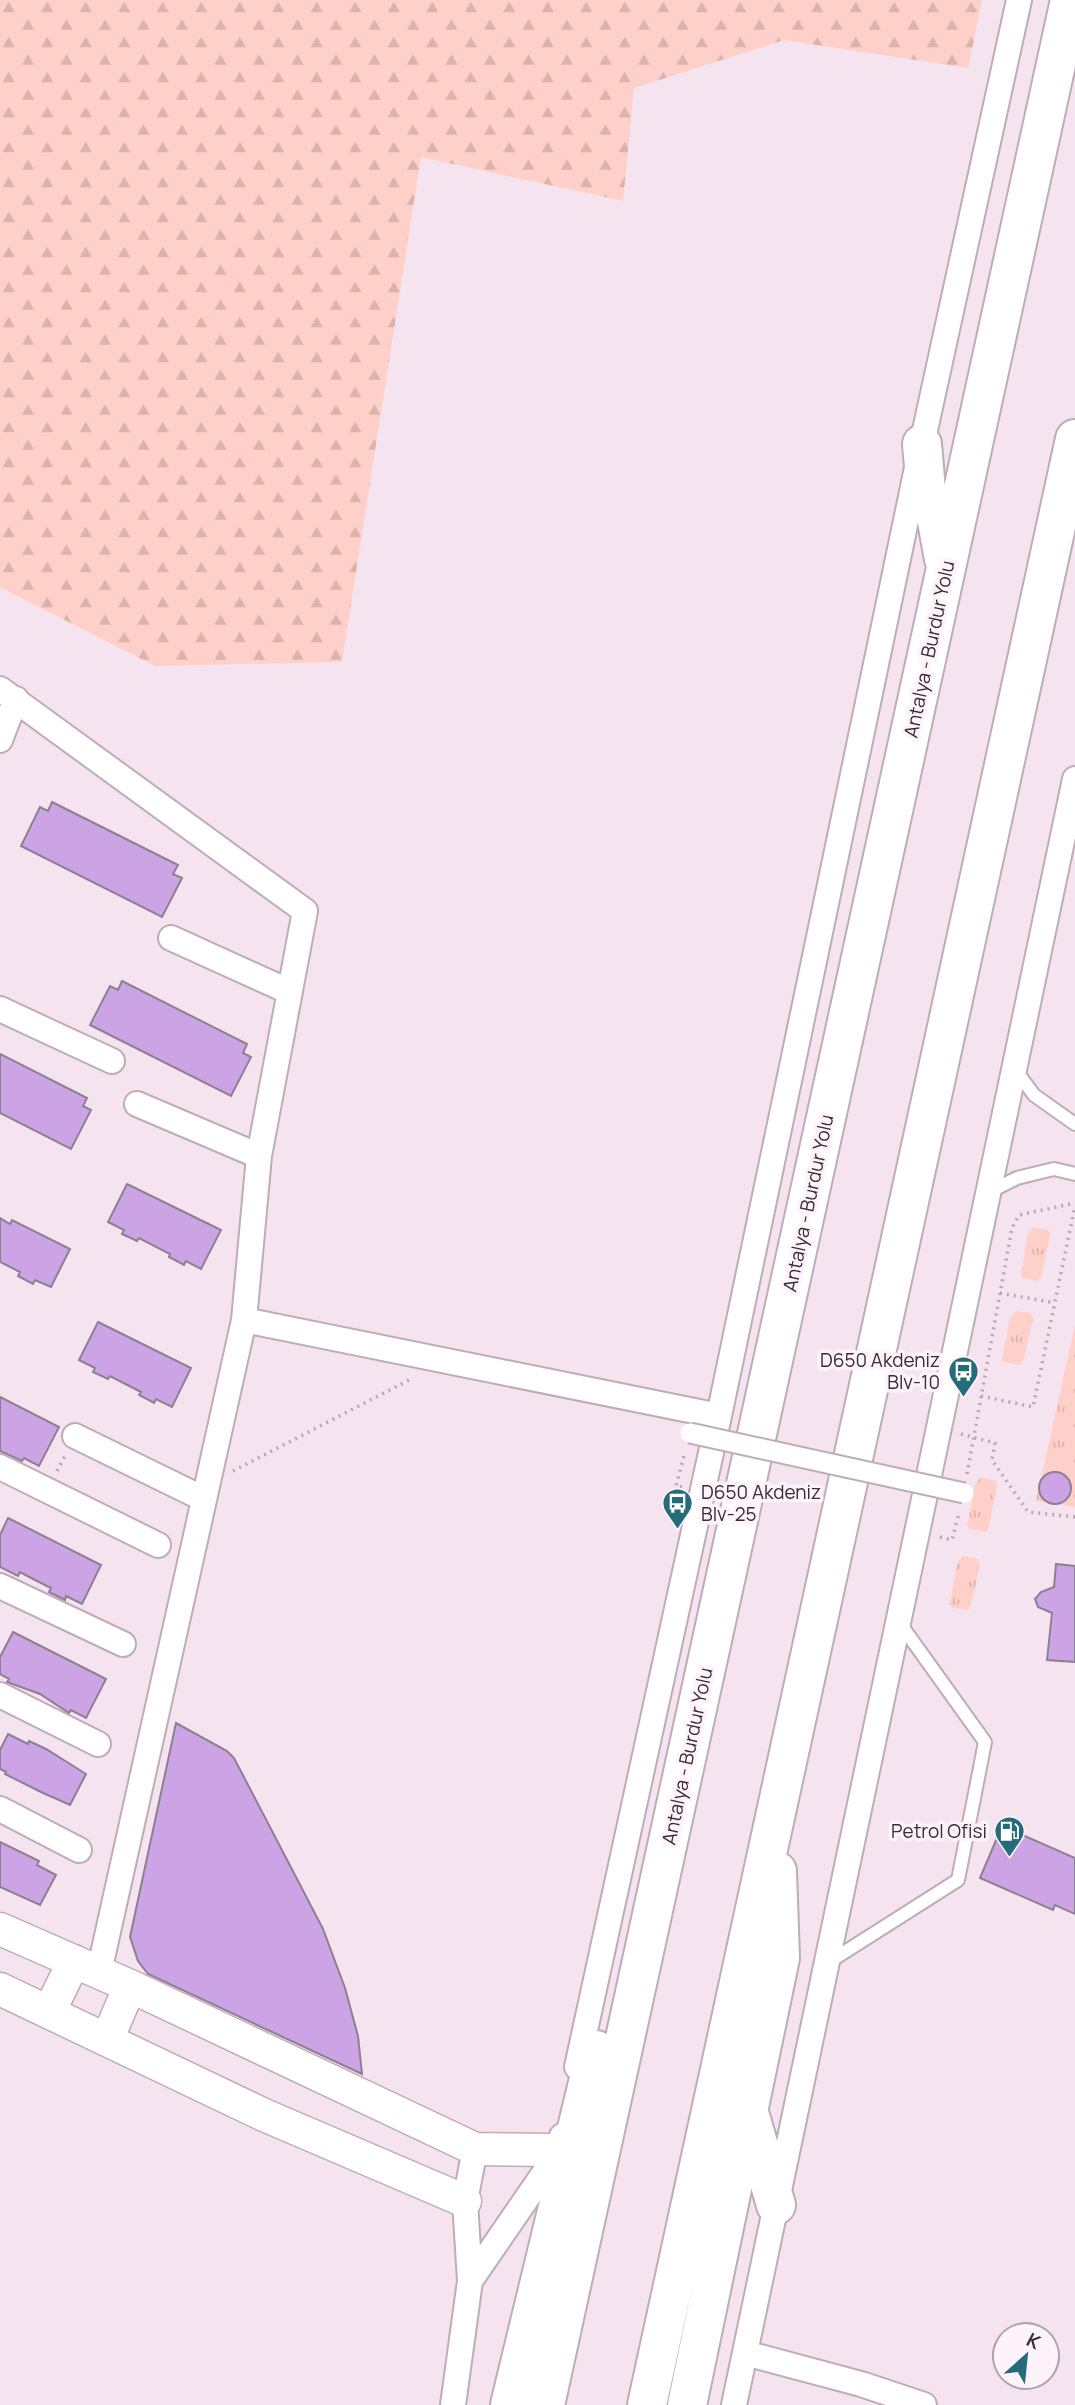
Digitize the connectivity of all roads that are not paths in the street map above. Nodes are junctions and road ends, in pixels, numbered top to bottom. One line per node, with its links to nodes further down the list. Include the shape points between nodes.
1 (1019, 0): 4 (street)
2 (1070, 0): 5 (highway, Antalya - Burdur Yolu)
3 (1075, 439): 34 (highway)
4 (922, 444): 5 (highway, via 926,490); 20 (street)
5 (946, 569): 26 (highway, Antalya - Burdur Yolu)
6 (8, 694): 7 (street); 10 (street, via 304,911)
7 (0, 740)
8 (1075, 779): 13 (street)
9 (170, 938): 10 (street)
10 (290, 992): 16 (street)
11 (0, 1009): 12 (street)
12 (112, 1061)
13 (1014, 1068): 15 (lane, via 1034,1095); 18 (street)
14 (137, 1104): 16 (street)
15 (1075, 1124)
16 (260, 1156): 19 (street)
17 (1075, 1174): 18 (lane, via 1054,1170 1017,1178)
18 (988, 1192): 29 (street)
19 (244, 1320): 20 (street); 24 (street)
20 (719, 1416): 45 (street)
21 (690, 1433): 25 (street, bridge)
22 (75, 1436): 24 (street)
23 (0, 1467): 27 (street)
24 (206, 1492): 38 (street)
25 (964, 1493)
26 (737, 1525): 52 (highway, via 703,1616); 53 (highway, Antalya - Burdur Yolu)
27 (158, 1545)
28 (0, 1586): 30 (street)
29 (898, 1621): 37 (street); 37 (lane, via 985,1742 958,1880)
30 (123, 1644)
31 (0, 1695): 32 (street)
32 (98, 1744)
33 (0, 1809): 35 (street)
34 (775, 1815): 43 (highway, via 780,1958); 54 (highway)
35 (79, 1850)
36 (0, 1929): 38 (street)
37 (826, 1964): 47 (street)
38 (86, 1966): 39 (street); 41 (street)
39 (130, 1986): 42 (street); 44 (street)
40 (0, 1989): 41 (street)
41 (49, 2012): 42 (street)
42 (107, 2040): 46 (street, via 264,2115)
43 (748, 2111): 47 (highway); 55 (highway)
44 (475, 2149): 45 (street); 46 (street)
45 (559, 2150): 48 (street)
46 (465, 2201): 48 (street)
47 (776, 2205): 49 (street)
48 (470, 2281): 51 (street)
49 (744, 2353): 50 (street); 56 (street)
50 (739, 2401)
51 (453, 2405)
52 (510, 2405)
53 (545, 2405)
54 (647, 2405)
55 (687, 2405)
56 (924, 2405)

